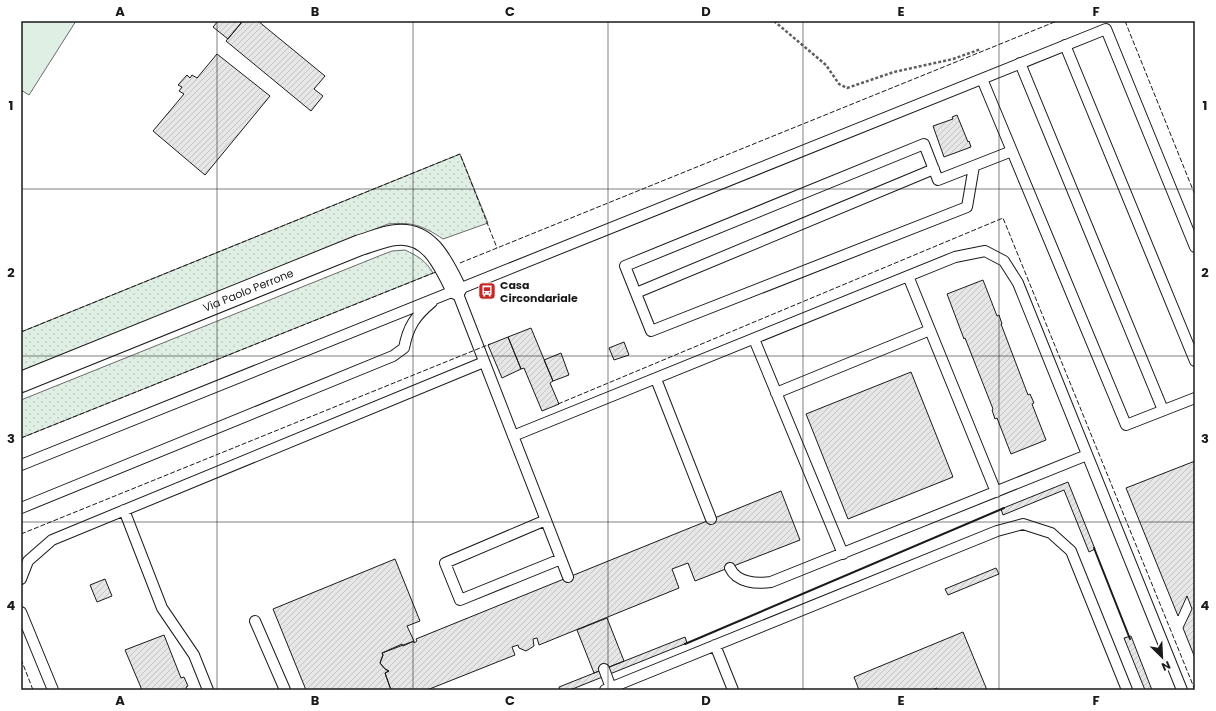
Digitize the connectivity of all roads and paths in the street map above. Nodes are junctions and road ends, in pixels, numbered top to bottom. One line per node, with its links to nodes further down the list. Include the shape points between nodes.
1 (774, 21): 3 (path, via 826,65 839,84 847,88 894,72 953,59)
2 (1065, 45): 4 (lane); 9 (lane, via 1106,29); 15 (lane)
3 (981, 49)
4 (1020, 63): 5 (lane); 21 (lane)
5 (982, 79): 6 (lane); 11 (lane)
6 (1012, 151): 7 (lane); 21 (lane, via 1126,425)
7 (974, 166): 8 (lane, via 938,180); 12 (lane, via 967,207 651,331)
8 (934, 169): 12 (lane); 12 (lane, via 924,144 626,266)
9 (1195, 247)
10 (908, 276): 13 (lane); 14 (lane); 23 (lane, via 955,257 985,251 1004,261 1018,283)
11 (448, 293): 16 (lane); 18 (street, Via Paolo Perrone, via 443,264 430,245 414,237 397,235 360,245); 24 (lane); 26 (lane, via 415,319 408,328 404,348 393,356)
12 (636, 293)
13 (930, 330): 19 (lane); 25 (lane)
14 (754, 339): 17 (lane); 19 (lane)
15 (1195, 361)
16 (484, 362): 22 (lane); 27 (lane)
17 (656, 378): 22 (lane); 29 (lane)
18 (21, 382)
19 (776, 393): 30 (lane)
20 (1195, 398): 21 (lane)
21 (1163, 410)
22 (513, 436): 28 (lane)
23 (1087, 455): 25 (lane); 45 (lane)
24 (21, 465)
25 (996, 492): 30 (lane)
26 (21, 508)
27 (124, 510): 34 (lane, via 52,540 28,561); 41 (lane, via 162,608 194,654)
28 (546, 520): 31 (lane); 31 (lane, via 444,563 460,600)
29 (711, 520)
30 (843, 554): 32 (lane, via 771,582 752,584 732,573)
31 (561, 559): 33 (lane)
32 (730, 568)
33 (568, 578)
34 (21, 579)
35 (21, 612): 40 (lane)
36 (255, 621): 42 (lane)
37 (715, 645): 39 (lane); 43 (lane); 44 (lane, via 997,531 1023,524 1051,533 1072,552)
38 (604, 669): 39 (lane)
39 (608, 689)
40 (52, 690)
41 (208, 690)
42 (285, 690)
43 (733, 690)
44 (1127, 690)
45 (1182, 690)

